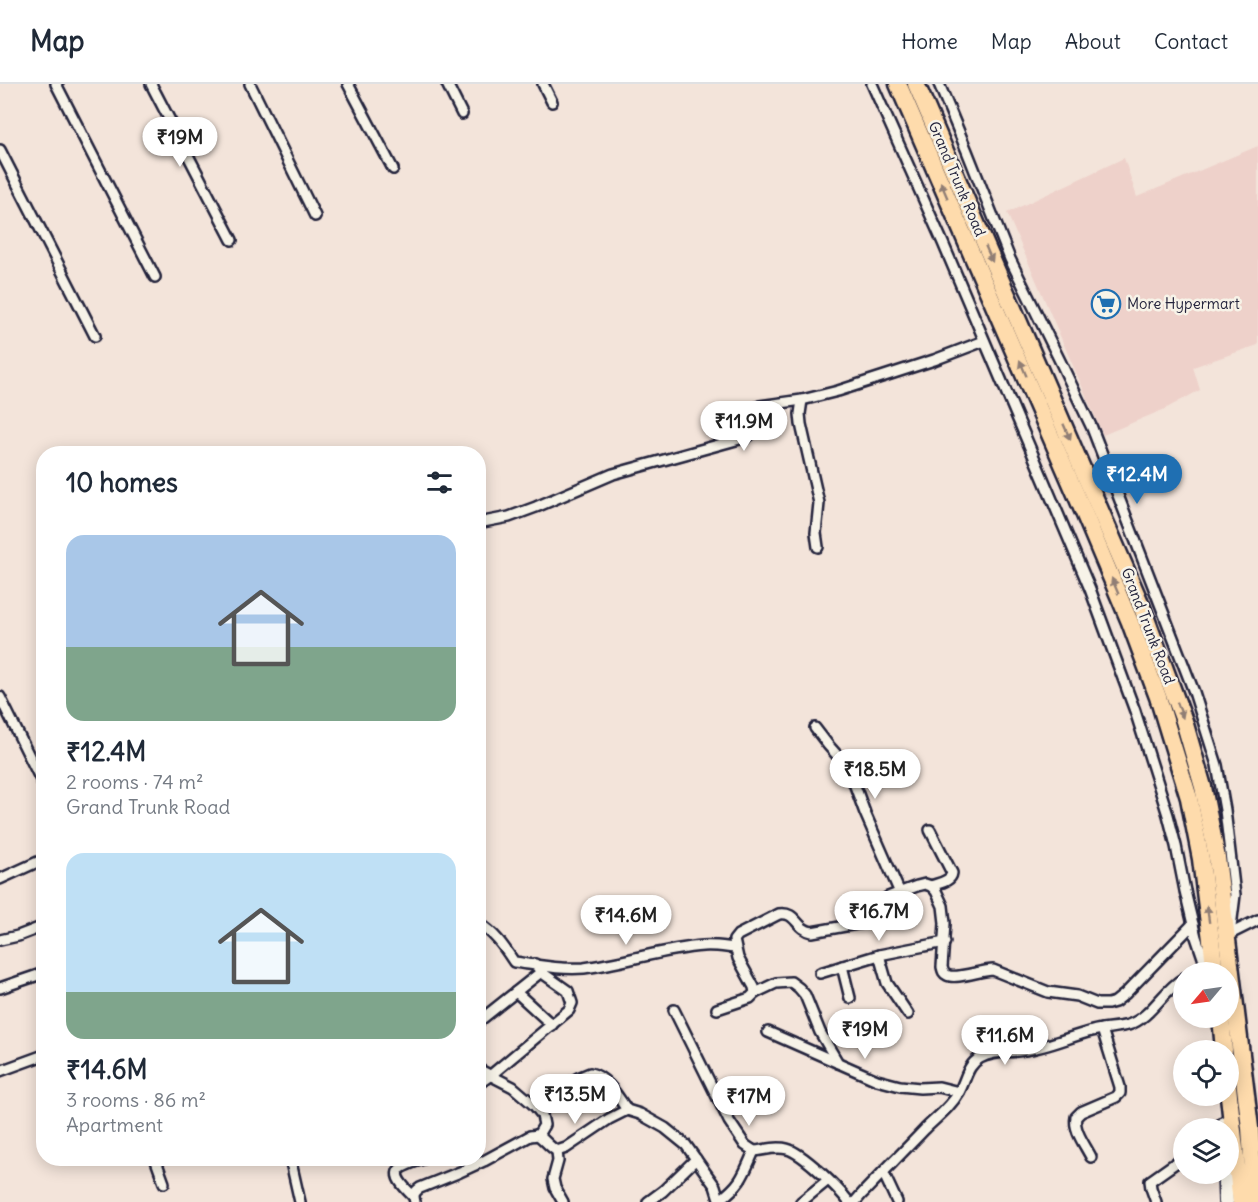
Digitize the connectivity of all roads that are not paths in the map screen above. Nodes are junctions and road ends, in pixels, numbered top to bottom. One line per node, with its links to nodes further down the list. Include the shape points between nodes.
1 (56, 84): 17 (street)
2 (151, 84): 16 (street)
3 (250, 84): 15 (street)
4 (348, 84): 14 (street)
5 (447, 84): 12 (street)
6 (543, 84): 11 (street)
7 (872, 84): 19 (street)
8 (898, 84): 42 (highway, Grand Trunk Road, one-way to 8, via 1190,798 1158,697 1085,515)
9 (916, 84): 38 (highway, Grand Trunk Road, one-way to 38, via 1141,605 1177,701 1203,786)
10 (939, 84): 38 (street, via 1010,259 1092,428 1204,720 1217,765 1231,849 1235,895)
11 (552, 102)
12 (462, 114)
13 (0, 150): 18 (street)
14 (393, 170)
15 (315, 216)
16 (232, 240)
17 (155, 277)
18 (95, 336)
19 (984, 341): 20 (street, via 838,392); 33 (street, via 1090,589 1135,711 1168,815)
20 (802, 400): 21 (street, via 756,408 753,430 747,437 613,474 509,517); 22 (street, via 801,424 819,503)
21 (486, 521)
22 (818, 547)
23 (0, 697): 24 (street)
24 (4, 713): 26 (street)
25 (815, 728): 31 (street, via 851,775)
26 (36, 771)
27 (930, 830): 30 (street, via 951,873 948,880)
28 (36, 863): 29 (street)
29 (0, 879)
30 (931, 886): 31 (street, via 925,884); 37 (street, via 943,906)
31 (900, 893): 39 (street, via 882,901 867,921 812,932 800,927 786,912 779,914 738,935)
32 (1258, 920): 38 (street)
33 (1193, 924): 37 (street, via 1125,994 1108,1004 1048,992 993,970 948,976 942,967); 41 (street)
34 (486, 928): 44 (street, via 514,962)
35 (36, 929): 36 (street)
36 (0, 940)
37 (945, 942): 40 (street)
38 (1229, 942): 68 (highway, Grand Trunk Road)
39 (735, 948): 44 (street, via 704,945 605,965); 50 (street)
40 (879, 955): 43 (street); 54 (street, via 887,983)
41 (1205, 962)
42 (1214, 962)
43 (842, 966): 45 (street); 51 (street)
44 (538, 968): 49 (street); 56 (street, via 568,991 572,1003)
45 (820, 973)
46 (36, 976): 48 (street)
47 (1173, 985): 57 (street, via 1135,1022)
48 (0, 988)
49 (516, 992): 55 (street); 56 (street)
50 (755, 993): 52 (street); 60 (street, via 776,983 790,982 799,988)
51 (850, 998)
52 (717, 1009)
53 (674, 1010): 72 (street, via 729,1121 745,1145)
54 (908, 1014)
55 (486, 1016)
56 (552, 1025): 63 (street)
57 (1102, 1029): 65 (street, via 1050,1045 982,1057 969,1069); 73 (street, via 1120,1093 1076,1117 1075,1123)
58 (768, 1032): 60 (street)
59 (36, 1058): 61 (street)
60 (838, 1063): 65 (street, via 900,1086)
61 (0, 1071)
62 (486, 1073): 63 (street)
63 (491, 1075): 64 (street); 66 (street)
64 (486, 1078)
65 (959, 1092): 81 (street)
66 (534, 1105): 67 (street, via 590,1073 600,1077); 70 (street, via 544,1125)
67 (627, 1110): 71 (street); 75 (street, via 665,1128 686,1145)
68 (1254, 1125): 69 (street); 98 (highway, Grand Trunk Road)
69 (1239, 1127)
70 (538, 1135): 71 (street); 74 (street)
71 (557, 1151): 89 (street, via 553,1179)
72 (754, 1151): 82 (street, via 789,1149); 87 (street, via 742,1179)
73 (1091, 1157)
74 (486, 1160)
75 (696, 1160): 87 (street, via 715,1186); 90 (street)
76 (1173, 1165): 95 (street, via 1150,1181)
77 (158, 1166): 83 (street)
78 (292, 1166): 88 (street)
79 (402, 1166): 86 (street, via 397,1175)
80 (474, 1166): 86 (street, via 420,1188)
81 (883, 1172): 93 (street); 94 (street)
82 (828, 1179): 91 (street); 92 (street)
83 (164, 1183)
84 (1225, 1184): 96 (street)
85 (1237, 1184): 97 (highway)
86 (414, 1199)
87 (720, 1201)
88 (300, 1202)
89 (563, 1202)
90 (648, 1202)
91 (801, 1202)
92 (849, 1202)
93 (855, 1202)
94 (897, 1202)
95 (1156, 1202)
96 (1226, 1202)
97 (1241, 1202)
98 (1255, 1202)

